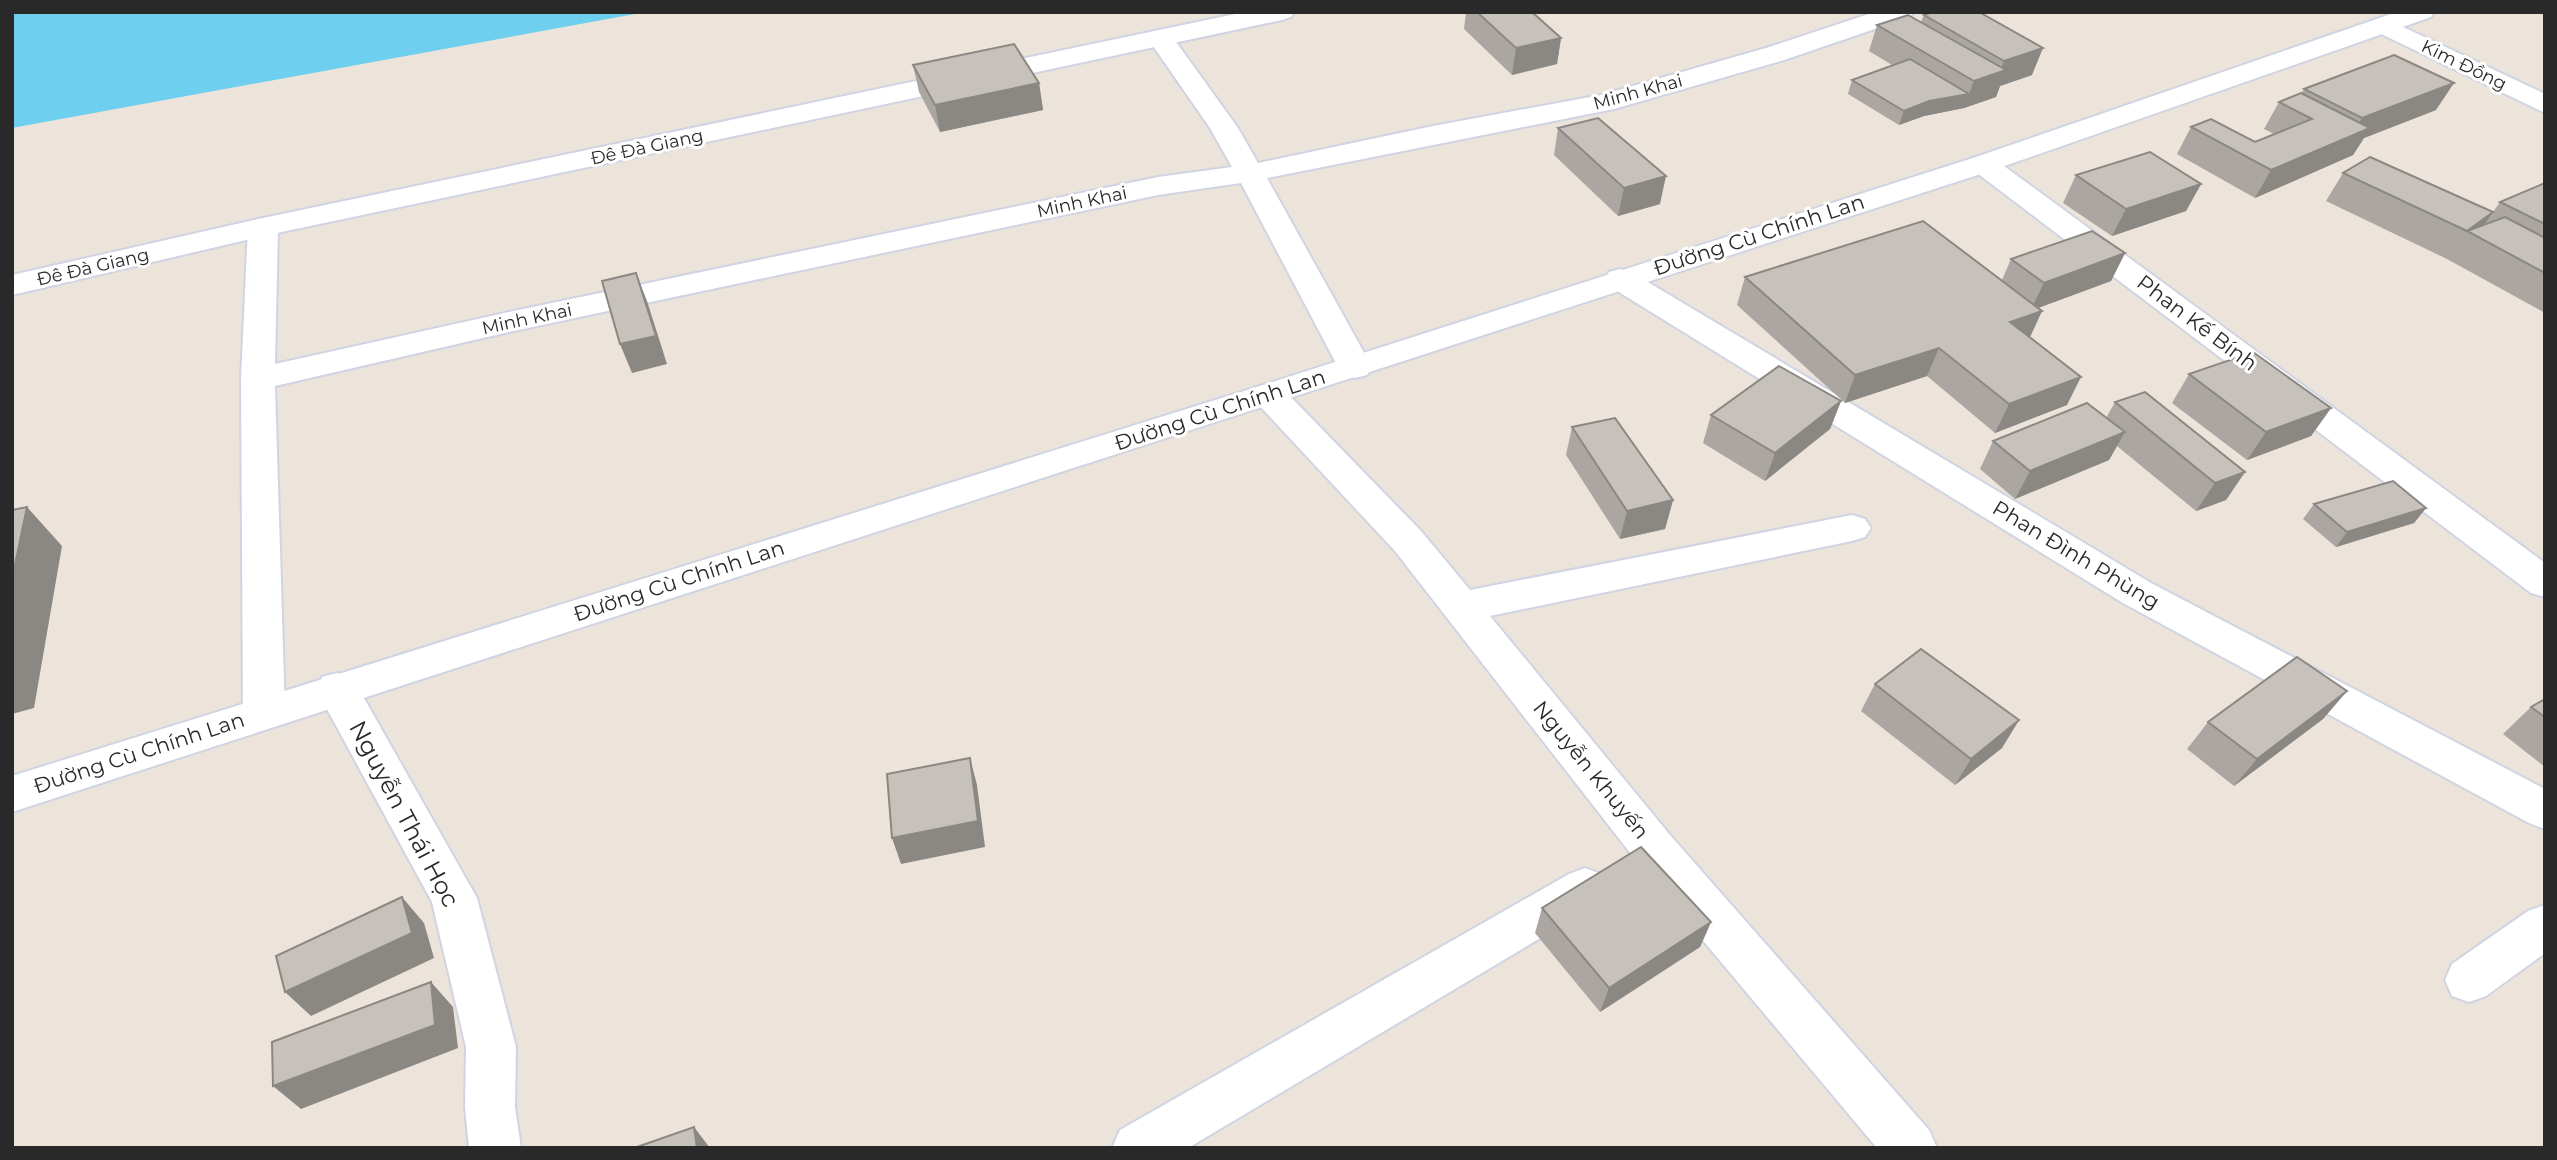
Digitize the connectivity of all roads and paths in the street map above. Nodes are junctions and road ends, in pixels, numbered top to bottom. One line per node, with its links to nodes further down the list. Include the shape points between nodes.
1 (1282, 12): 5 (street, Đê Đà Giang)
2 (1902, 12): 8 (street, Minh Khai, via 1604,103)
3 (2423, 12): 4 (street, Đường Cù Chính Lan)
4 (2384, 26): 6 (street, Kim Đồng); 7 (street, Đường Cù Chính Lan)
5 (1162, 40): 8 (street); 9 (street, Đê Đà Giang)
6 (2545, 105)
7 (1983, 164): 10 (street, Đường Cù Chính Lan); 16 (street, Phan Kế Bính)
8 (1250, 173): 12 (street); 13 (street, Minh Khai, via 1157,186)
9 (263, 228): 11 (street, Đê Đà Giang); 13 (street)
10 (1620, 279): 12 (street, Đường Cù Chính Lan); 21 (street, Phan Đình Phùng, via 2137,593)
11 (12, 285)
12 (1355, 367): 14 (street, Đường Cù Chính Lan)
13 (258, 379): 19 (street)
14 (1269, 395): 17 (street, Nguyễn Khuyến, via 1408,541); 18 (street, Đường Cù Chính Lan)
15 (1852, 528): 17 (street)
16 (2545, 583)
17 (1461, 607): 22 (street, Nguyễn Khuyến)
18 (337, 689): 19 (street, Đường Cù Chính Lan); 25 (street, Nguyễn Thái Học, via 454,898 491,1047)
19 (264, 713): 20 (street, Đường Cù Chính Lan)
20 (12, 794)
21 (2545, 810)
22 (1654, 849): 26 (street); 27 (street, Nguyễn Khuyến)
23 (2545, 926): 24 (street)
24 (2469, 980)
25 (495, 1148)
26 (1138, 1148)
27 (1911, 1148)

